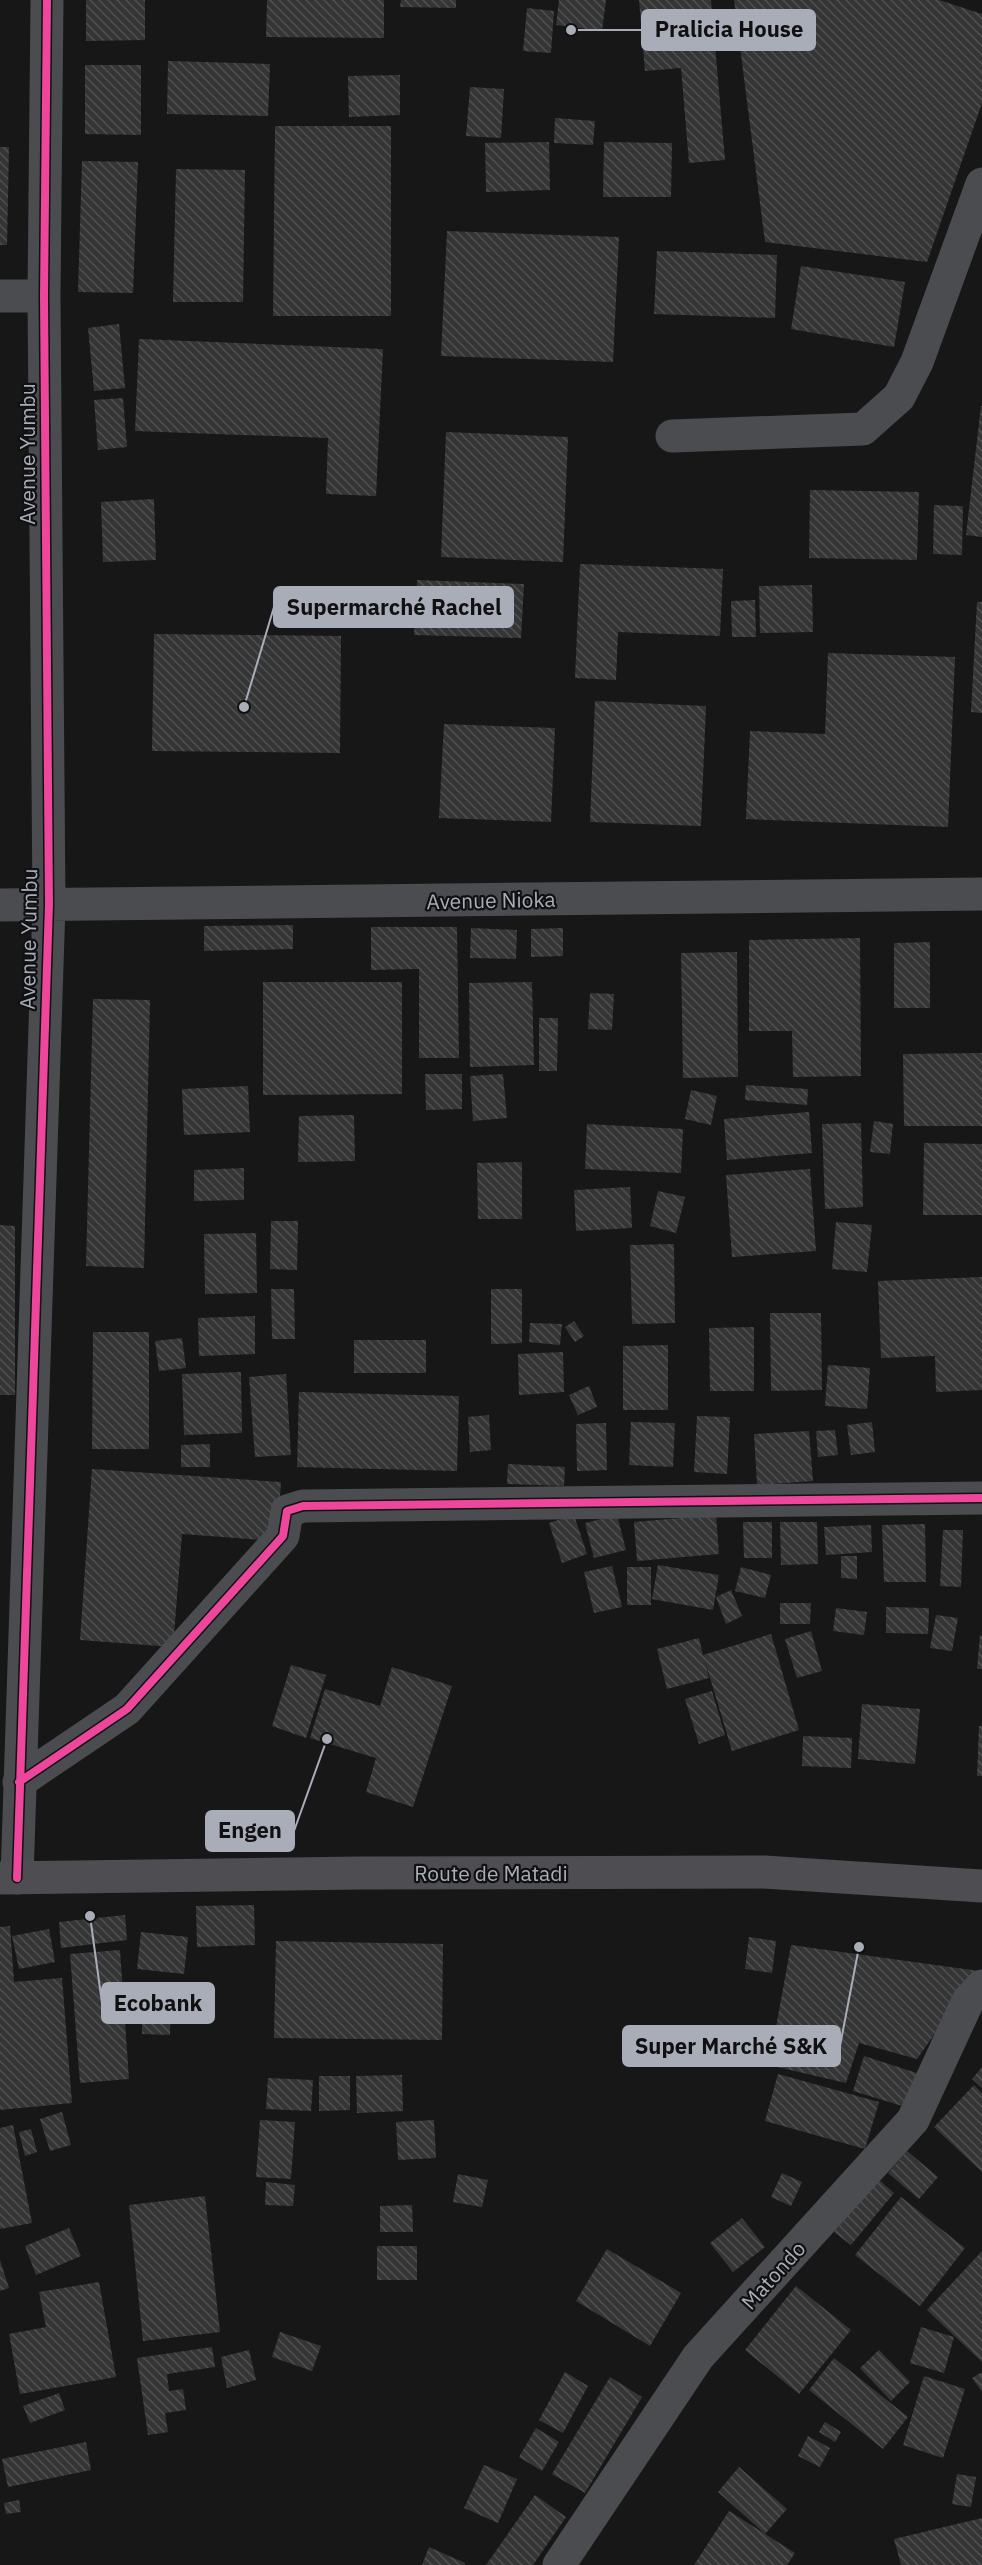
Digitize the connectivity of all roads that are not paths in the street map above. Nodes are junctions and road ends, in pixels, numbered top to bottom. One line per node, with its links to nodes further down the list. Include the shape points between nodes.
1 (47, 0): 4 (street, Avenue Yumbu)
2 (982, 184): 5 (street, via 917,362 900,397 863,429)
3 (0, 296): 4 (street)
4 (44, 296): 8 (street, Avenue Yumbu)
5 (672, 436)
6 (982, 894): 8 (street, Avenue Nioka)
7 (0, 905): 8 (street, Avenue Nioka)
8 (49, 905): 10 (street, Avenue Yumbu)
9 (982, 1498): 10 (street, via 295,1508 287,1511 283,1536 126,1709)
10 (19, 1782): 11 (street, Avenue Yumbu)
11 (8, 1878): 12 (highway, Route de Matadi, via 764,1872)
12 (982, 1886)
13 (982, 1986): 14 (street, Matondo, via 968,2001 913,2120 698,2357)
14 (559, 2565)

